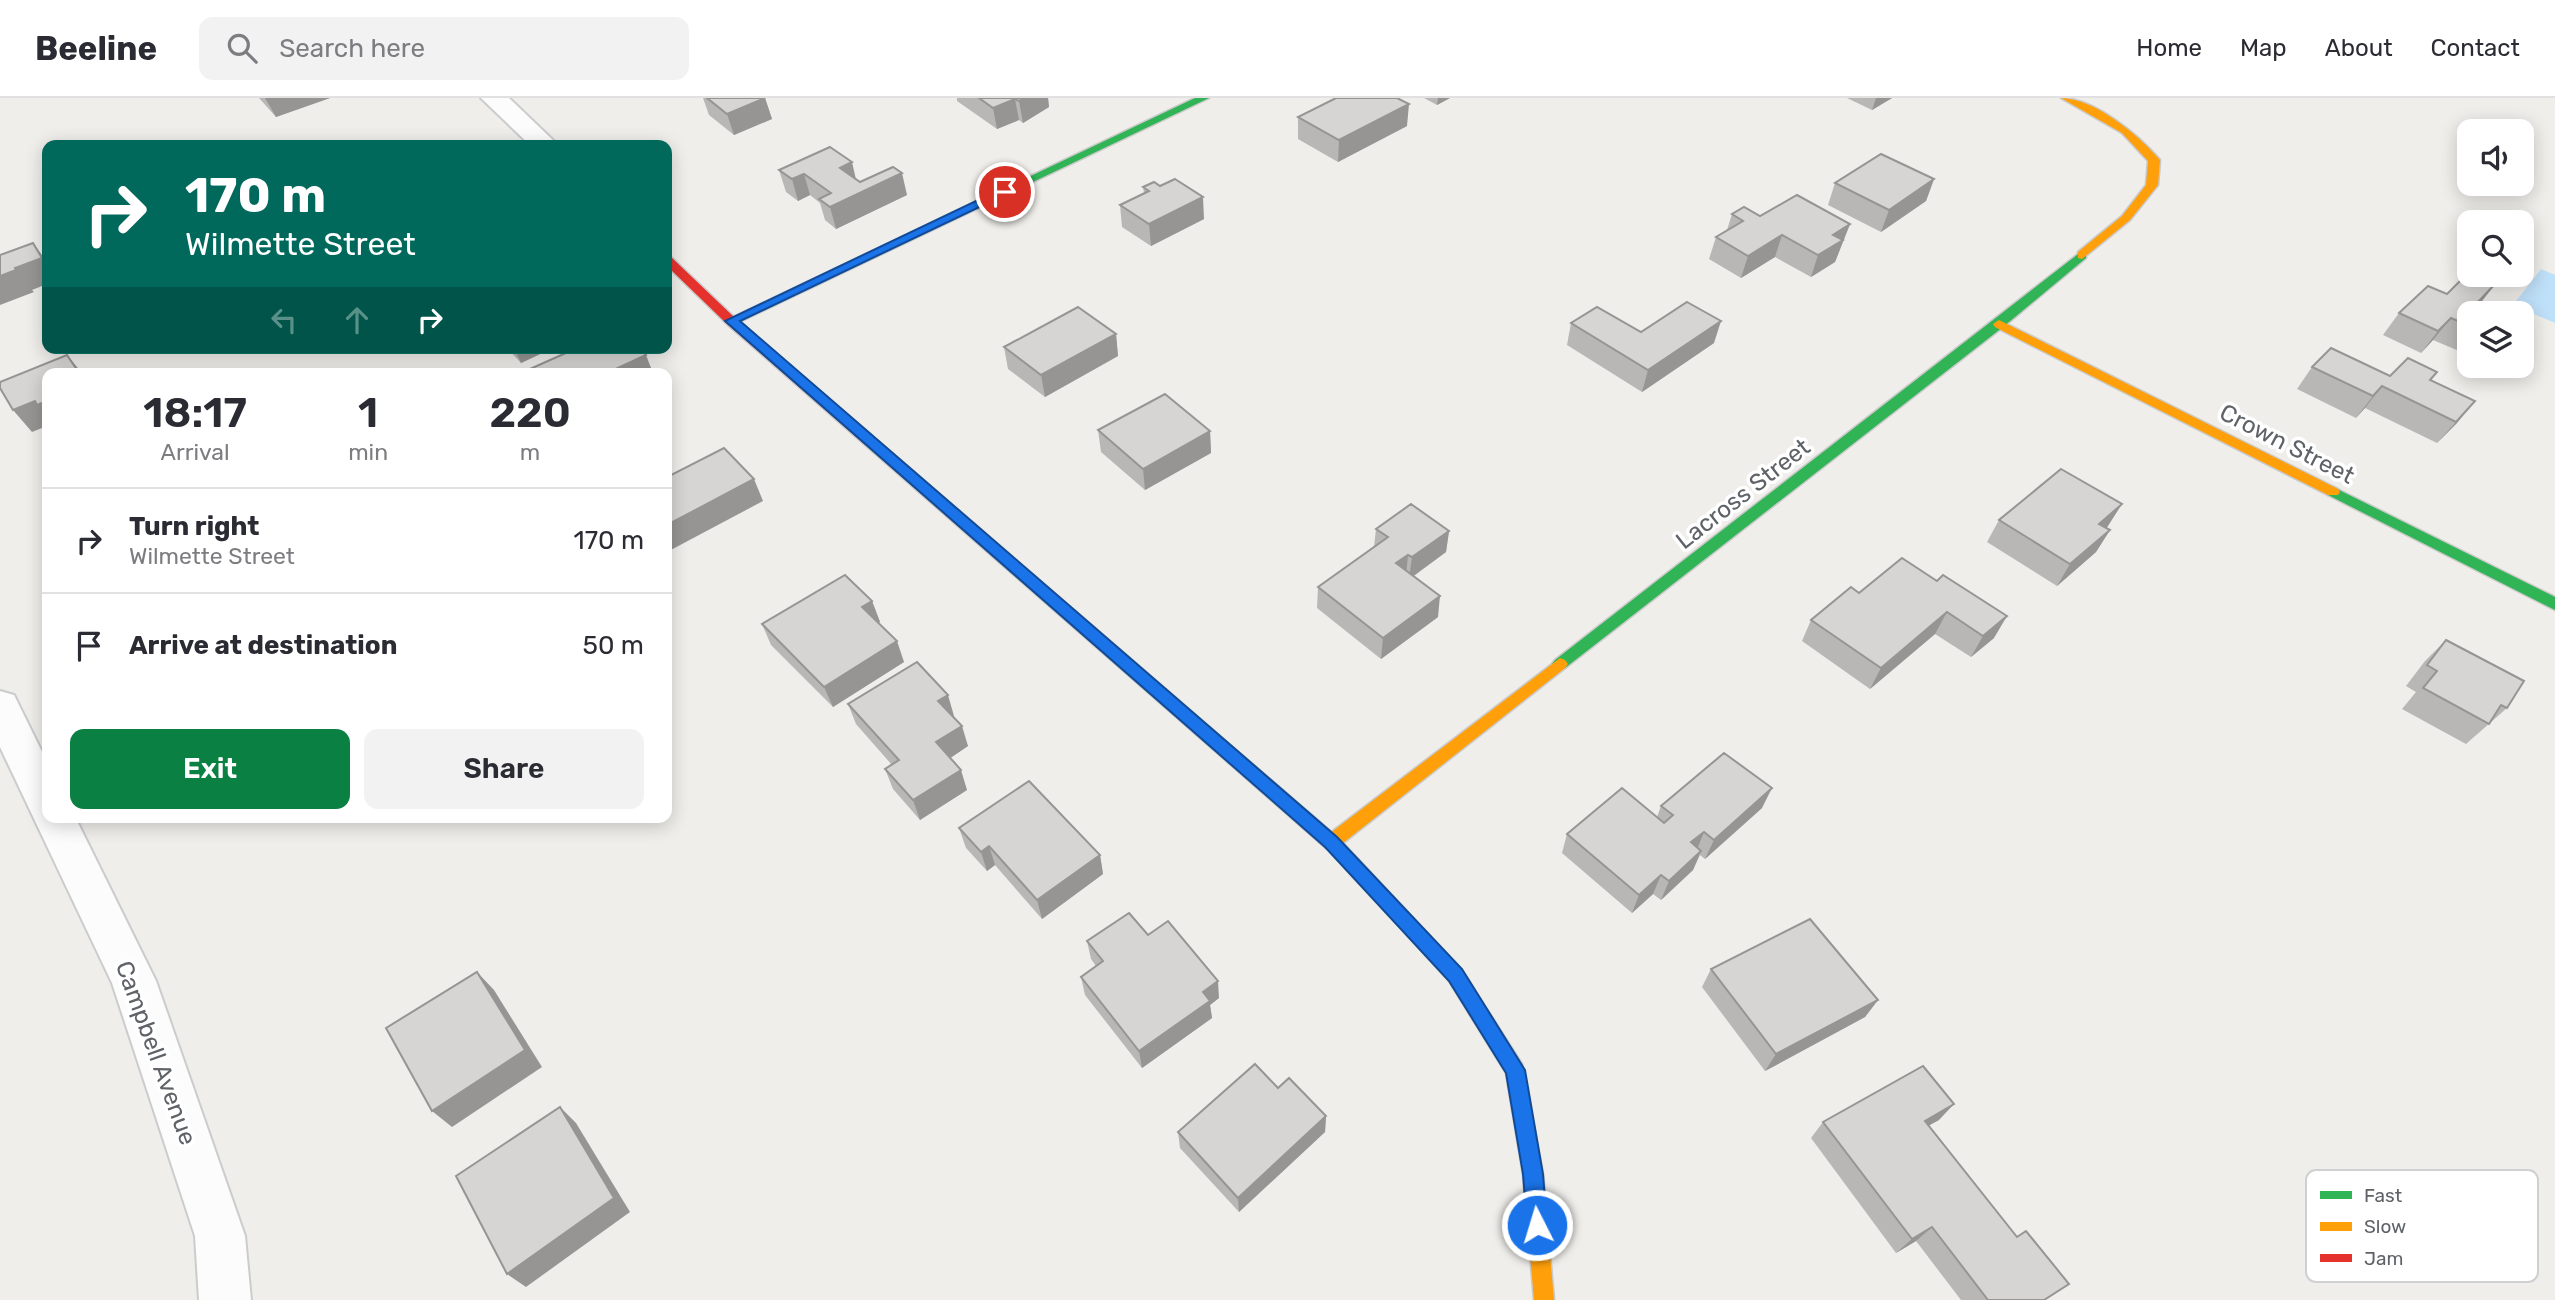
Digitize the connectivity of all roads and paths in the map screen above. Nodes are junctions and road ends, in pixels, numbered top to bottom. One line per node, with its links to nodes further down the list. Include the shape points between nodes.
1 (495, 98): 4 (street)
2 (1204, 98): 6 (street)
3 (2066, 98): 7 (street, Lacross Street, via 2143,144 2154,160 2152,185 2126,218)
4 (540, 140)
5 (672, 265): 6 (street)
6 (731, 321): 12 (street)
7 (1999, 324): 8 (street, Crown Street); 12 (street, Lacross Street)
8 (2555, 604)
9 (0, 706): 10 (street)
10 (42, 793)
11 (57, 823): 13 (street, Campbell Avenue, via 134,981 220,1236)
12 (1331, 842): 14 (street, via 1455,975 1515,1070 1533,1174)
13 (225, 1300)
14 (1544, 1300)

